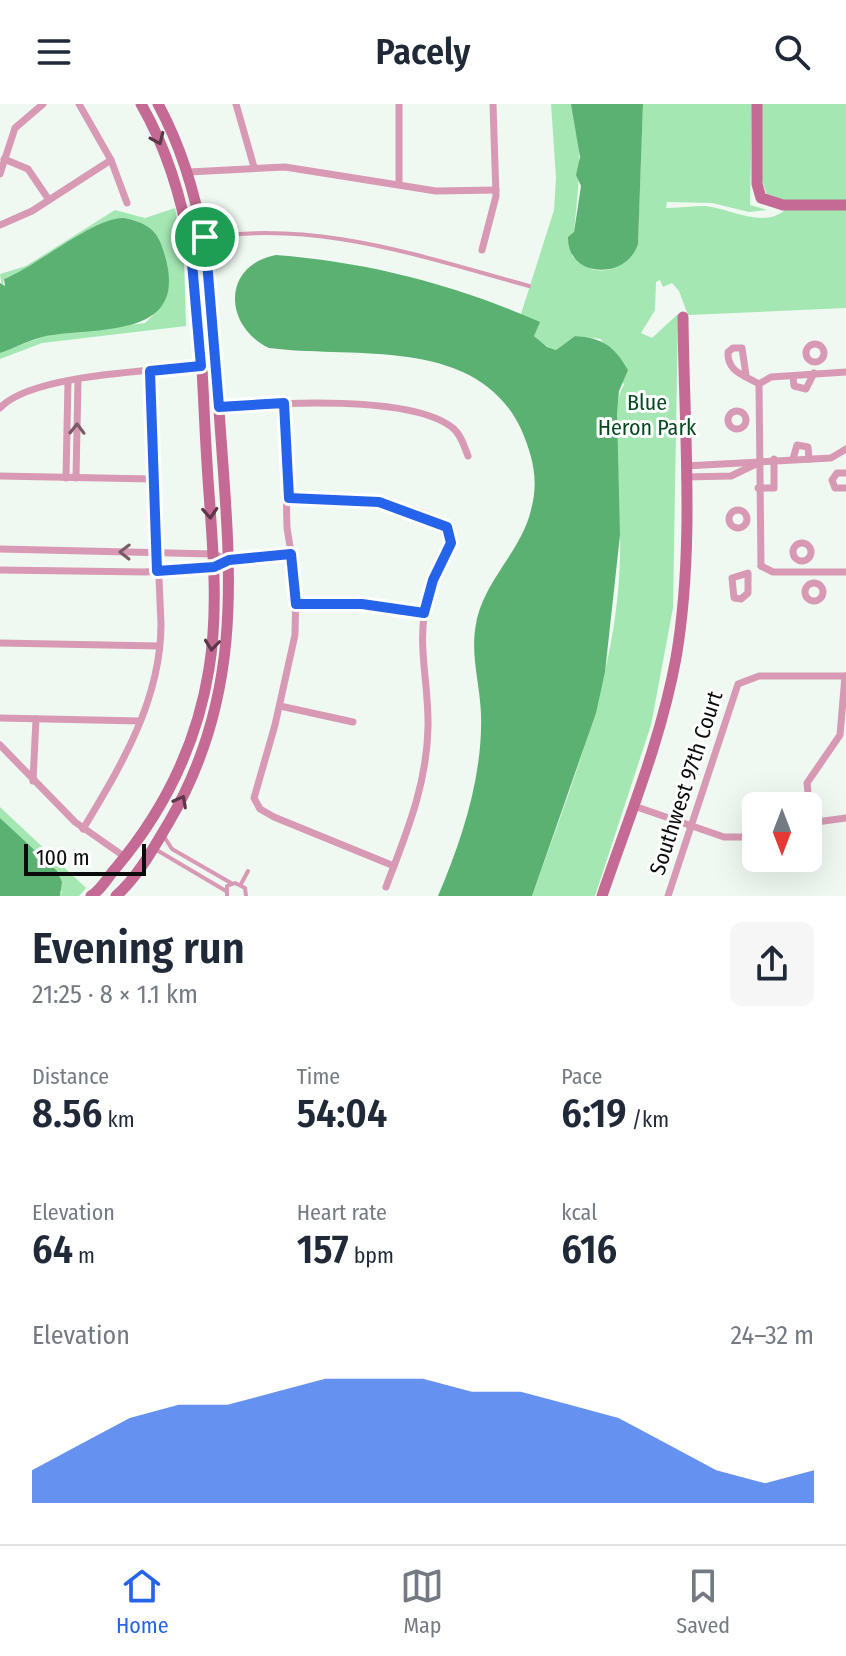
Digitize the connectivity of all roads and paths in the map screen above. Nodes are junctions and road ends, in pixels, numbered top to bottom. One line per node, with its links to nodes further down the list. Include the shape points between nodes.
1 (43, 104): 9 (street, via 15,128)
2 (141, 104): 21 (street, one-way to 21, via 171,168)
3 (158, 104): 12 (street)
4 (236, 104): 11 (street)
5 (399, 104): 14 (street)
6 (493, 104): 15 (street)
7 (757, 104): 18 (street, via 757,184 763,200)
8 (83, 105): 10 (street)
9 (4, 159): 13 (street); 16 (street, via 28,169)
10 (111, 160): 16 (street); 17 (street)
11 (254, 167): 12 (street); 14 (street)
12 (189, 172): 20 (street)
13 (0, 174)
14 (399, 184): 15 (street, via 442,191)
15 (496, 190): 22 (street)
16 (49, 200): 19 (street)
17 (127, 203)
18 (846, 205)
19 (1, 221)
20 (205, 237): 21 (lane); 23 (lane, via 276,231 366,241); 36 (street)
21 (190, 240): 26 (street)
22 (482, 250)
23 (529, 286)
24 (683, 317): 46 (street)
25 (814, 362): 30 (street)
26 (201, 366): 27 (street); 59 (street, one-way to 59)
27 (150, 371): 32 (street); 51 (street)
28 (846, 372): 30 (street)
29 (746, 375): 34 (street)
30 (813, 375): 31 (street); 31 (street, via 810,386 800,389)
31 (793, 376): 34 (street, via 771,377)
32 (78, 380): 33 (street); 50 (street, one-way to 32)
33 (68, 381): 37 (street, via 23,393); 49 (street)
34 (759, 384): 39 (street)
35 (284, 403): 36 (street); 41 (street, via 426,414 457,432); 54 (street)
36 (219, 407): 61 (street)
37 (0, 408)
38 (746, 421): 39 (street)
39 (758, 421): 45 (street)
40 (846, 449): 44 (street, via 834,458)
41 (468, 456)
42 (774, 459): 43 (street); 45 (street); 52 (street, via 774,488)
43 (793, 459): 44 (street); 44 (street, via 797,445 808,447)
44 (809, 459)
45 (758, 463): 46 (street, via 731,476); 52 (street)
46 (685, 471): 85 (street, via 678,644 665,712)
47 (846, 473): 53 (street, via 837,473 832,480 835,488)
48 (0, 476): 49 (street)
49 (66, 478): 50 (street)
50 (76, 478): 51 (street)
51 (152, 479): 58 (street)
52 (758, 488): 56 (street)
53 (846, 488)
54 (289, 498): 60 (street); 73 (street, via 379,502 449,528 451,543)
55 (747, 520): 56 (street)
56 (758, 520): 63 (street)
57 (0, 549): 58 (street, one-way to 57)
58 (157, 554): 59 (street); 66 (street)
59 (213, 554): 61 (street); 64 (street)
60 (291, 554): 61 (street); 72 (street)
61 (229, 560): 64 (street); 91 (street, one-way to 61, via 193,777 217,708 229,634)
62 (802, 561): 67 (street)
63 (761, 566): 67 (street); 70 (street)
64 (214, 567): 66 (street); 86 (street, one-way to 86, via 214,627 206,686 184,757)
65 (0, 570): 66 (street)
66 (157, 571): 75 (street)
67 (802, 572): 68 (street)
68 (815, 572): 69 (street); 71 (street)
69 (846, 572)
70 (748, 573)
71 (815, 583)
72 (296, 604): 73 (street, via 362,604); 77 (street, via 293,654)
73 (424, 613): 95 (street, via 426,756 416,806)
74 (0, 643): 75 (street)
75 (159, 646): 80 (street)
76 (846, 676): 84 (street, via 840,735 808,780); 89 (street, Southwest 97th Court, via 759,676 741,682 733,693)
77 (280, 706): 81 (street); 95 (street, via 254,789 255,802 274,817)
78 (0, 718): 79 (street)
79 (36, 719): 80 (street); 83 (street)
80 (140, 721): 90 (street, via 130,749)
81 (353, 722)
82 (0, 745): 83 (street)
83 (33, 781): 90 (street)
84 (809, 792)
85 (634, 806): 89 (street); 105 (street)
86 (155, 816): 93 (street); 94 (street)
87 (846, 818): 88 (street)
88 (822, 821)
89 (693, 826): 92 (street); 106 (street, Southwest 97th Court)
90 (83, 829): 94 (street)
91 (163, 833): 93 (street); 97 (lane, via 172,849)
92 (742, 838)
93 (153, 847): 100 (lane); 102 (street)
94 (125, 857): 103 (street)
95 (394, 866): 99 (street)
96 (248, 871): 98 (lane)
97 (231, 883): 98 (lane); 100 (lane)
98 (241, 884): 101 (lane)
99 (386, 887)
100 (227, 893)
101 (246, 893): 104 (lane)
102 (121, 894)
103 (91, 896)
104 (256, 896)
105 (602, 896)
106 (668, 896)

